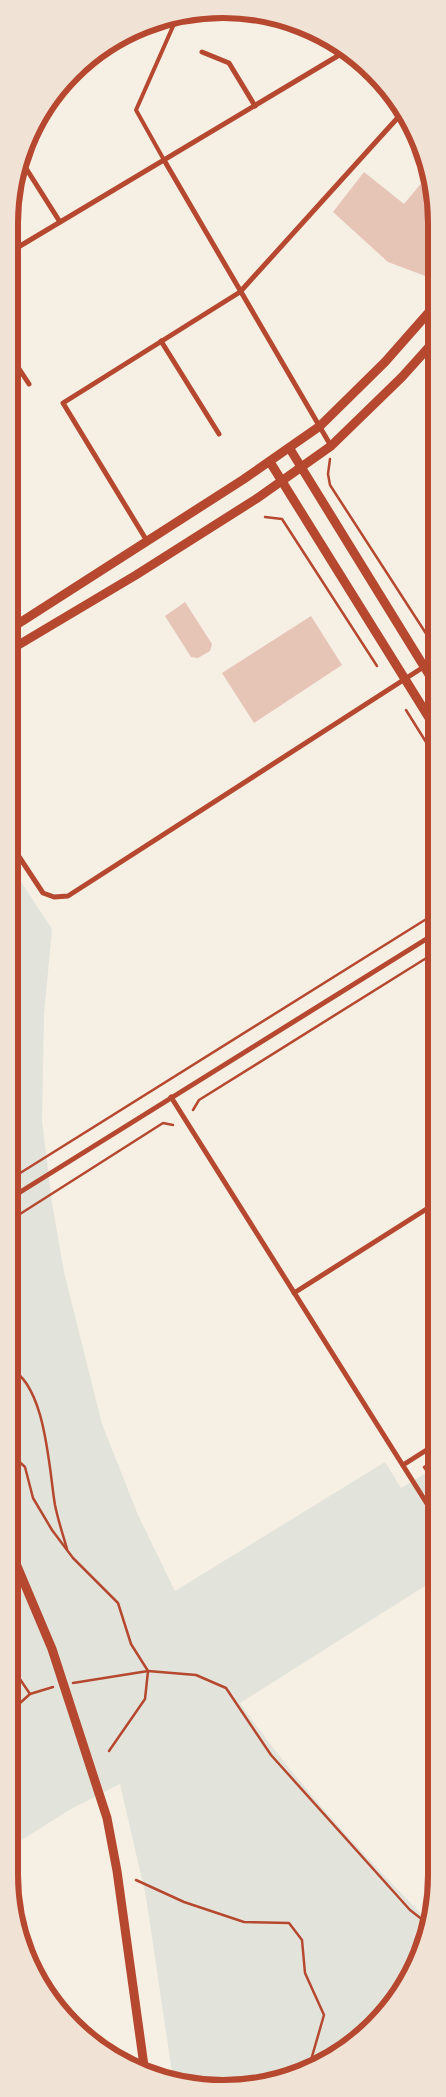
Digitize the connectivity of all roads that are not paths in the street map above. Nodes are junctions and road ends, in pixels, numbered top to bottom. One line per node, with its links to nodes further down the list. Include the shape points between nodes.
1 (174, 24): 6 (lane, via 136,110)
2 (202, 52): 4 (street, via 229,63)
3 (340, 54): 4 (street)
4 (255, 106): 6 (street)
5 (399, 117): 10 (street)
6 (164, 160): 8 (street); 10 (street)
7 (26, 168): 8 (street)
8 (60, 222): 9 (street)
9 (18, 247)
10 (240, 292): 12 (street); 16 (street)
11 (428, 313): 16 (street, via 385,362)
12 (161, 341): 17 (street); 23 (street, via 63,403)
13 (428, 348): 18 (street)
14 (18, 368): 15 (street)
15 (28, 384)
16 (320, 426): 18 (street); 19 (street)
17 (219, 434)
18 (331, 446): 21 (street)
19 (290, 449): 20 (street); 21 (street)
20 (270, 462): 22 (street); 23 (street)
21 (301, 467): 22 (street); 27 (street)
22 (282, 480): 25 (street, via 256,500); 29 (street)
23 (147, 541): 24 (street)
24 (18, 624)
25 (18, 645)
26 (428, 664): 27 (street)
27 (425, 666): 28 (street); 29 (street)
28 (428, 671)
29 (406, 679): 30 (street); 31 (street, via 68,896 54,897 43,893)
30 (428, 716)
31 (18, 855)
32 (428, 938): 33 (street)
33 (171, 1098): 34 (street); 36 (street)
34 (18, 1194)
35 (428, 1208): 36 (street)
36 (294, 1293): 38 (street)
37 (428, 1449): 38 (street)
38 (402, 1465): 39 (street)
39 (428, 1506)
40 (18, 1568): 41 (street, via 52,1648 107,1818)
41 (143, 2063)

